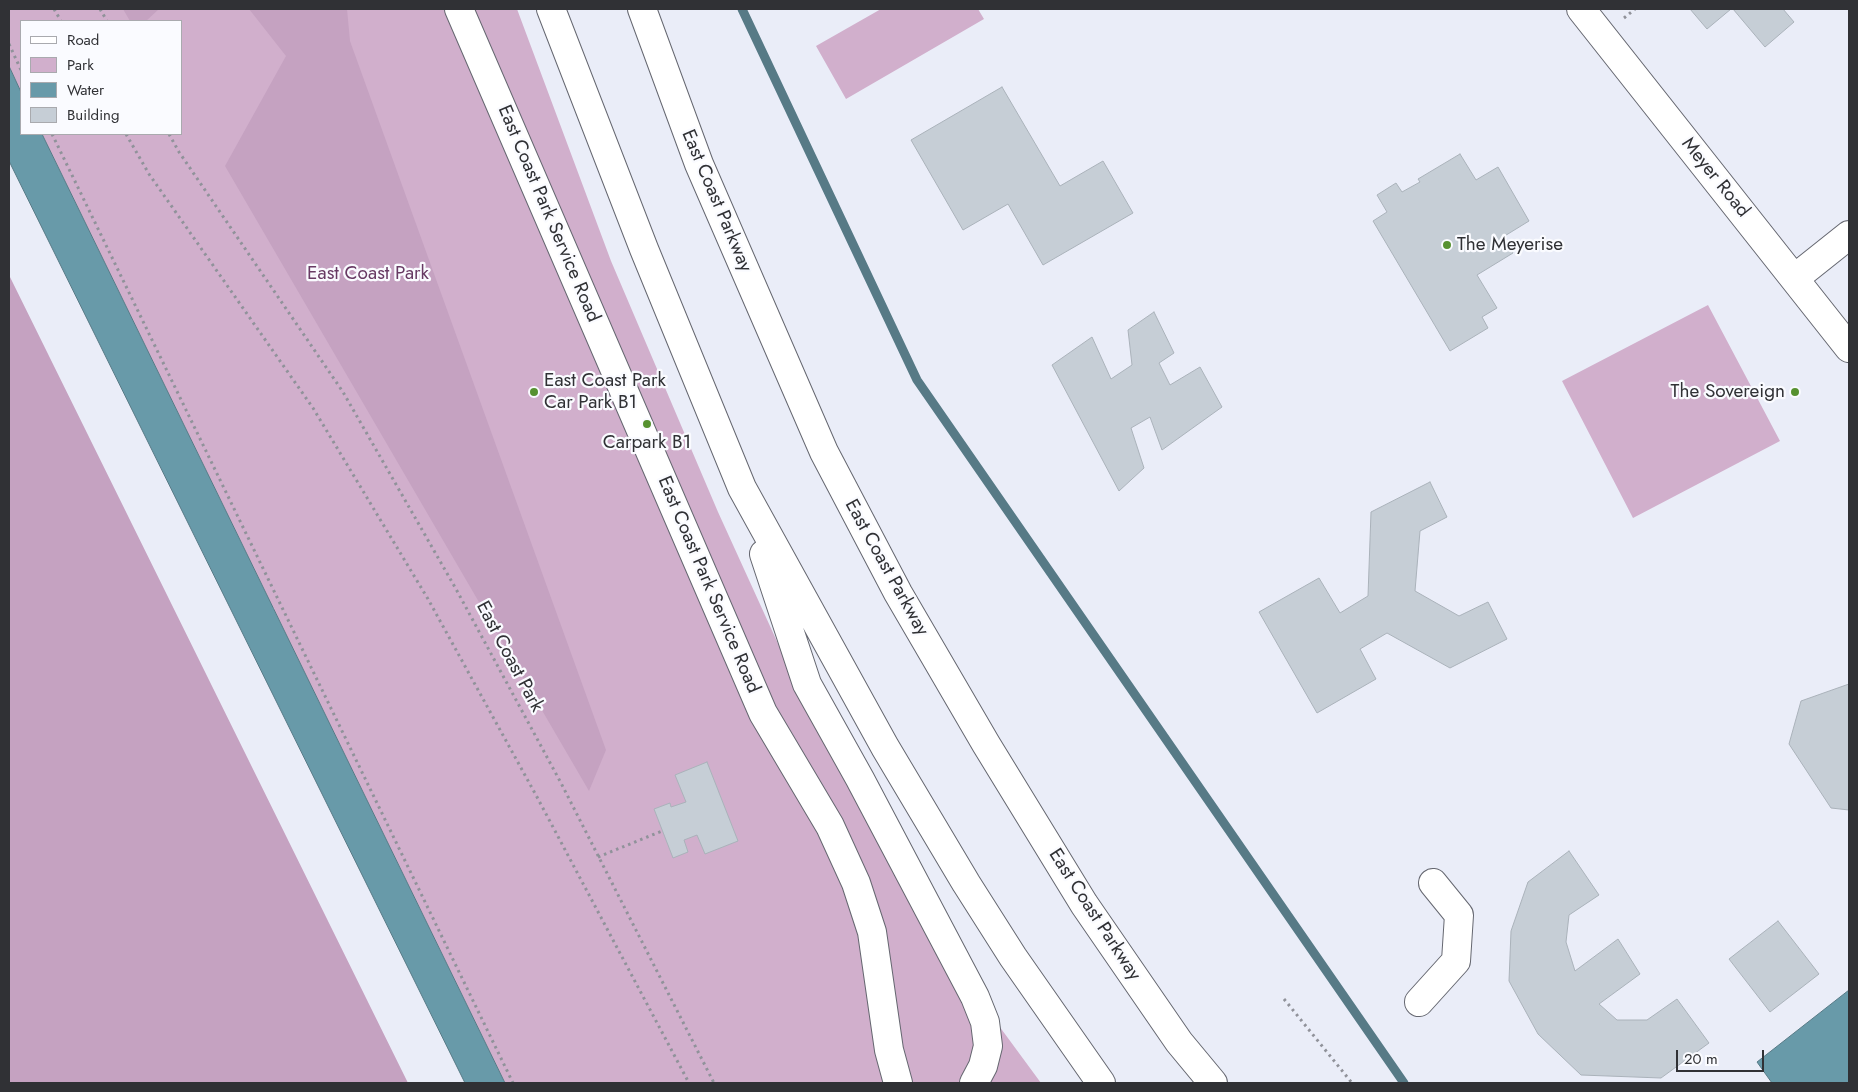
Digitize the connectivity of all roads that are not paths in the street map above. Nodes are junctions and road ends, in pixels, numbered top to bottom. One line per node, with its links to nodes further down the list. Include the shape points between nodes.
1 (459, 9): 11 (main road, East Coast Park Service Road, via 763,713 830,826 856,883 872,932 889,1050)
2 (551, 9): 8 (main road, via 644,249)
3 (642, 9): 14 (main road, East Coast Parkway, via 699,164 820,443 898,593 1084,904)
4 (1583, 9): 6 (main road, Meyer Road)
5 (1849, 234): 6 (main road)
6 (1795, 278): 7 (main road, Meyer Road)
7 (1849, 348)
8 (742, 488): 12 (main road, via 807,684 975,997 985,1022 988,1046); 13 (main road, via 885,747 966,883)
9 (1433, 883): 10 (main road, via 1459,915 1456,961)
10 (1419, 1002)
11 (898, 1083)
12 (974, 1083)
13 (1101, 1083)
14 (1212, 1083)

